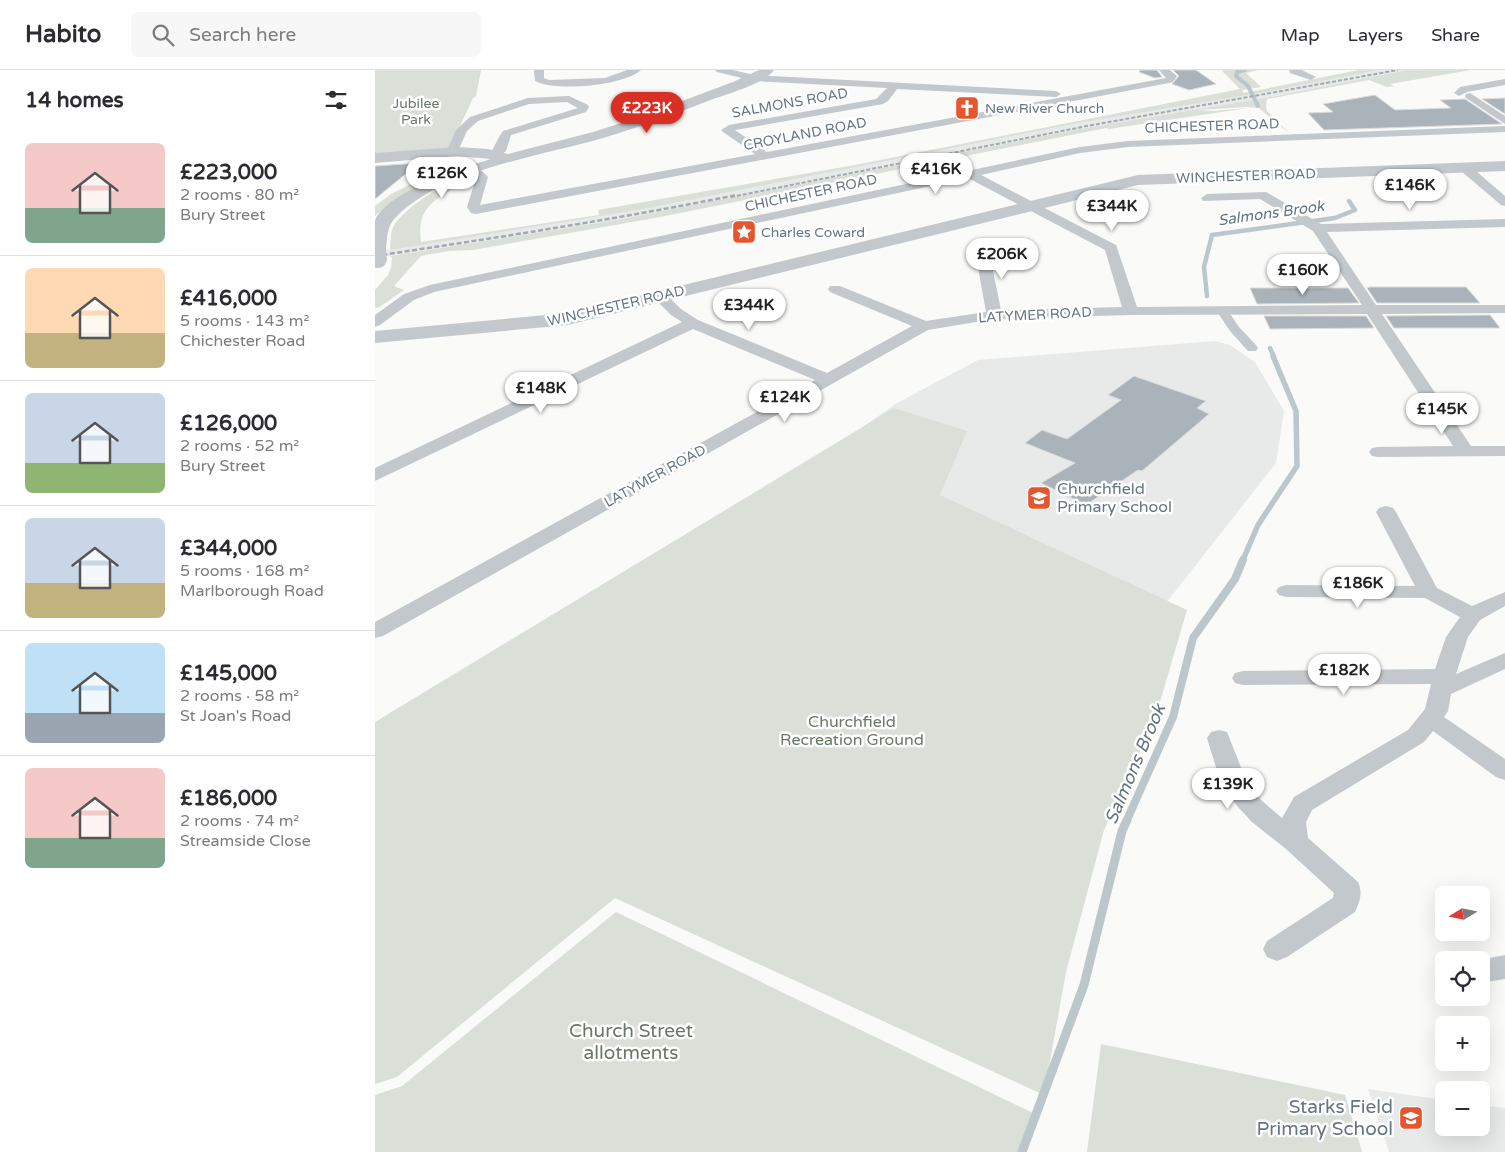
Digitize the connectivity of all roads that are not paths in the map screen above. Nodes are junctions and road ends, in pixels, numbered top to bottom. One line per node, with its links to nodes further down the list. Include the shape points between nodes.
1 (539, 70): 2 (street, via 539,79 547,83 606,81)
2 (637, 70)
3 (720, 70): 8 (street)
4 (768, 70): 8 (street)
5 (1163, 70): 11 (street, CROYLAND ROAD, via 1172,76 1169,80)
6 (1297, 70): 7 (street, via 1293,71)
7 (1311, 77)
8 (754, 78): 10 (street); 16 (street, via 617,129)
9 (1505, 82): 12 (street, via 1464,89 1464,95)
10 (895, 85): 11 (street); 15 (street, SALMONS ROAD, via 879,102 727,130)
11 (1080, 98): 15 (street, CROYLAND ROAD)
12 (1505, 120)
13 (1505, 129): 21 (street, CHICHESTER ROAD, via 1112,145)
14 (452, 153): 16 (street, via 477,152); 16 (street, via 462,130 474,119 528,101 569,99 584,107 507,133 500,151); 17 (street)
15 (765, 156): 20 (street, CROYLAND ROAD, via 476,210 473,207 482,177)
16 (502, 157): 20 (street)
17 (375, 158)
18 (1505, 166): 19 (street, WINCHESTER ROAD)
19 (1465, 168): 23 (street); 24 (street, WINCHESTER ROAD, via 1138,180)
20 (473, 170): 28 (street, via 418,193 391,212 377,236)
21 (971, 174): 24 (street); 36 (street, CHICHESTER ROAD, via 430,289 409,297)
22 (1207, 198): 26 (street, via 1262,195)
23 (1505, 202)
24 (1031, 205): 30 (street, WINCHESTER ROAD); 34 (street, via 1111,248)
25 (1505, 223): 26 (street)
26 (1315, 227): 31 (street)
27 (982, 251): 35 (street)
28 (377, 261)
29 (835, 289): 38 (street)
30 (660, 296): 37 (street); 39 (street, WINCHESTER ROAD, via 541,323)
31 (1370, 309): 32 (street, LATYMER ROAD); 33 (street, LATYMER ROAD); 42 (street)
32 (1505, 309)
33 (1222, 310): 34 (street, LATYMER ROAD); 40 (street, via 1250,347)
34 (1131, 311): 35 (street, LATYMER ROAD)
35 (994, 315): 38 (street, LATYMER ROAD)
36 (375, 322)
37 (693, 323): 41 (street); 45 (street)
38 (924, 326): 41 (street, LATYMER ROAD)
39 (375, 337)
40 (1236, 350)
41 (829, 380): 51 (street, LATYMER ROAD)
42 (1465, 451): 43 (street); 44 (street)
43 (1505, 451)
44 (1378, 452)
45 (375, 475)
46 (1386, 512): 48 (street)
47 (1286, 591): 48 (street)
48 (1429, 592): 50 (street)
49 (1505, 598): 50 (street)
50 (1472, 615): 54 (street, via 1457,637)
51 (375, 631)
52 (1505, 660): 54 (street)
53 (1243, 678): 54 (street)
54 (1443, 683): 55 (street)
55 (1431, 718): 57 (street); 58 (street, via 1416,736 1303,804 1293,822)
56 (1219, 738): 58 (street, via 1233,781 1244,798)
57 (1505, 772)
58 (1295, 842): 59 (street, via 1348,890 1345,904)
59 (1277, 949)
60 (1505, 967): 61 (street)
61 (1490, 970)

